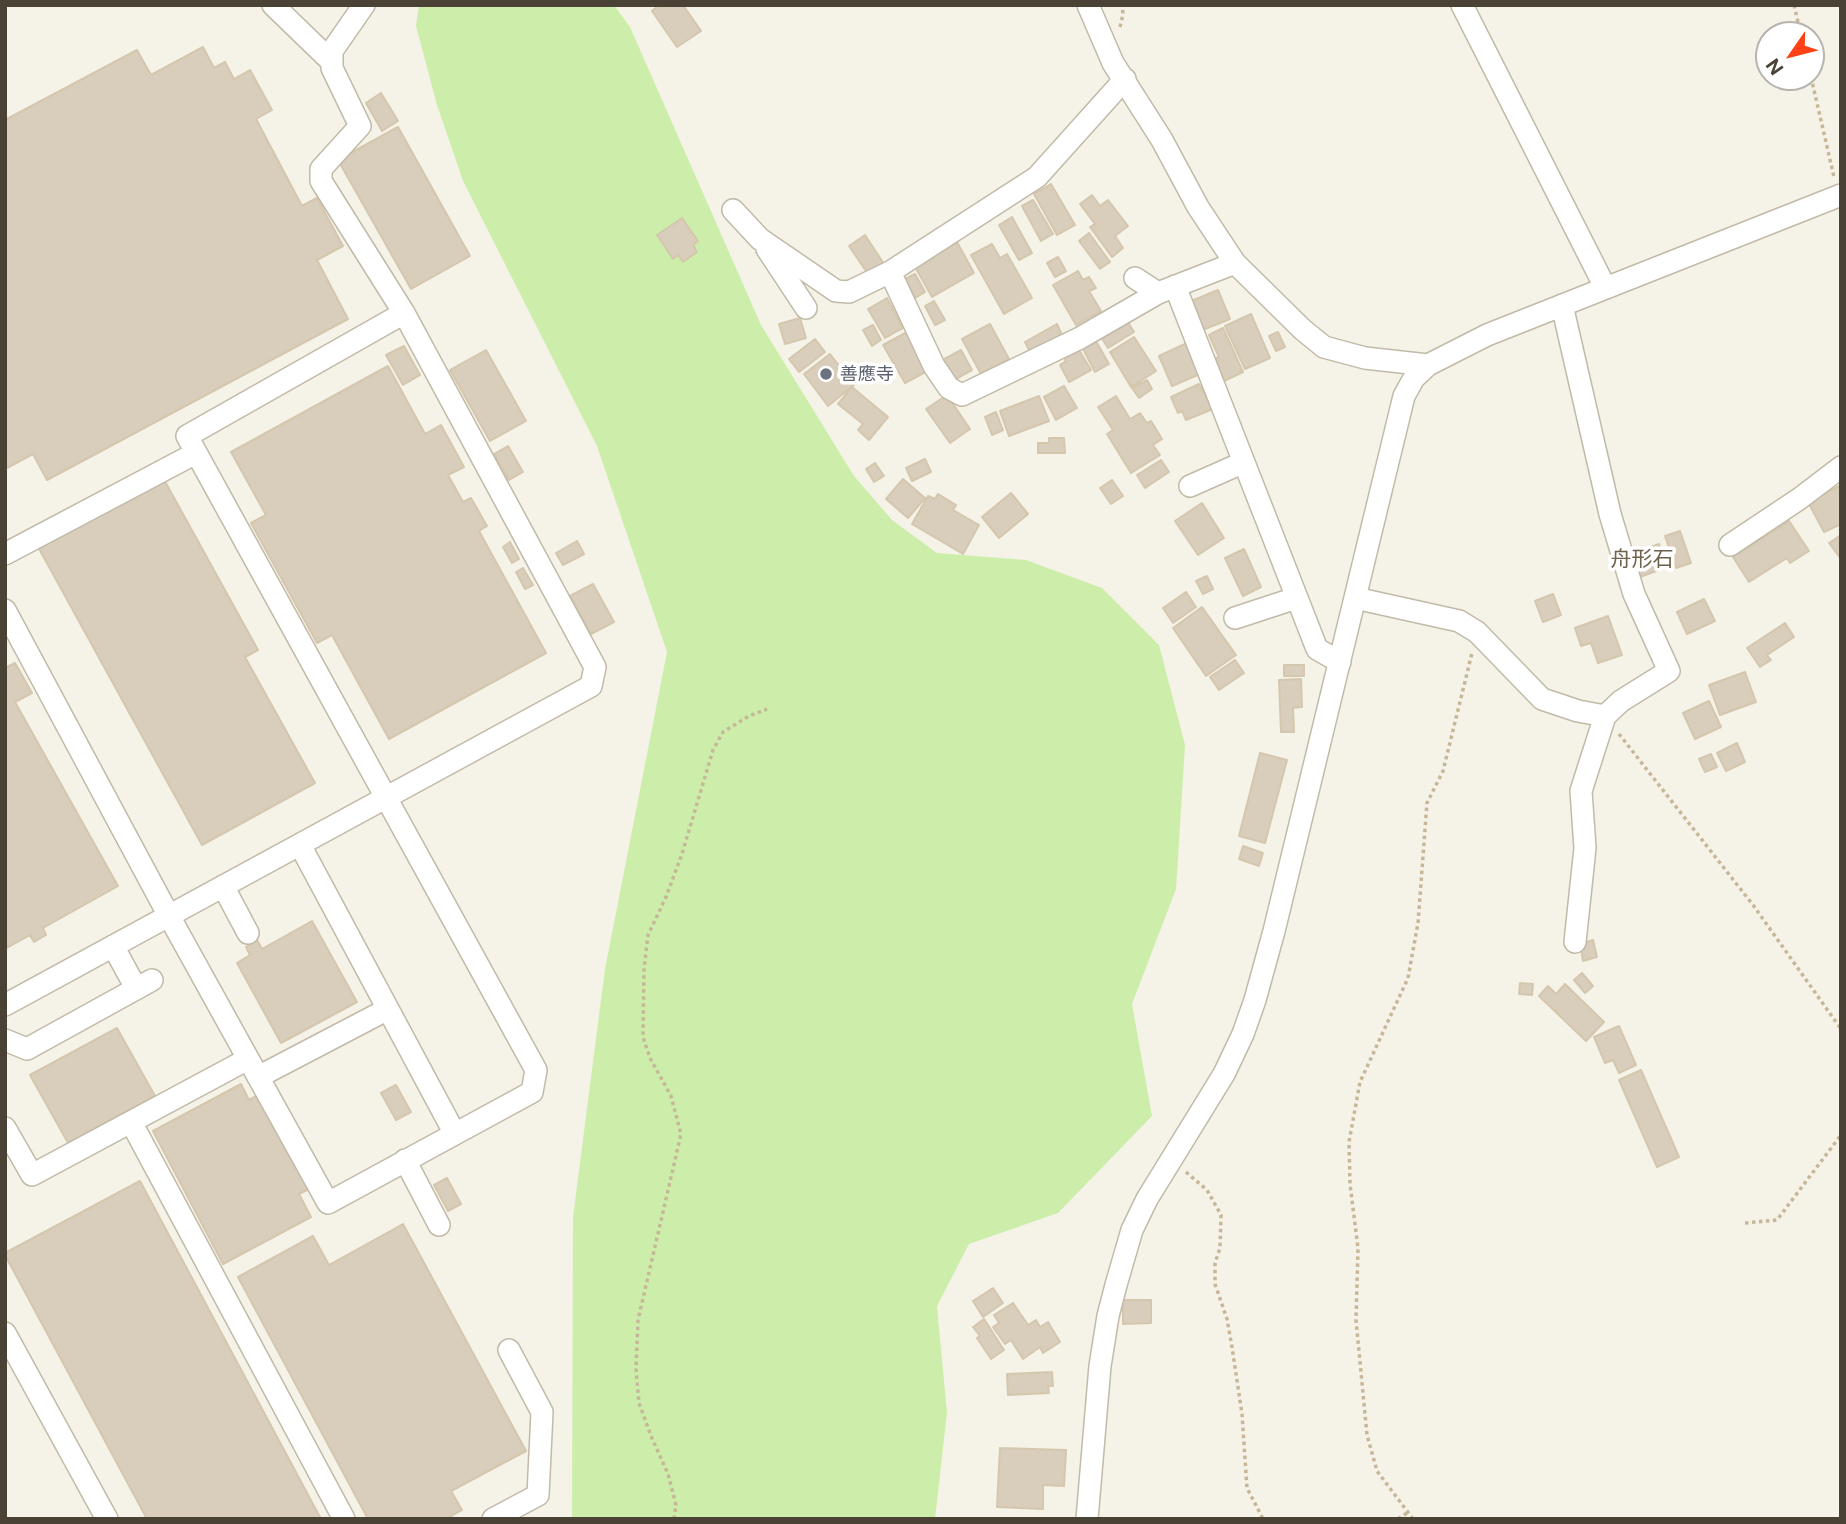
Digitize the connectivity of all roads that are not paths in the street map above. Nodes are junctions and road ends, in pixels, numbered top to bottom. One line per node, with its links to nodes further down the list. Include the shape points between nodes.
1 (273, 5): 5 (street)
2 (365, 5): 5 (street, via 332,51)
3 (1088, 5): 6 (street, via 1113,63)
4 (1462, 5): 13 (street)
5 (332, 62): 17 (street, via 360,126 321,169 321,181)
6 (1125, 79): 10 (street); 11 (street, via 1037,177)
7 (1840, 203): 13 (street)
8 (733, 210): 9 (street)
9 (760, 239): 11 (street, via 836,290 849,292); 16 (street)
10 (1235, 263): 14 (street); 18 (street, via 1324,346 1365,358)
11 (890, 272): 14 (street, via 934,366 949,388 962,395)
12 (1135, 278): 14 (street)
13 (1605, 287): 15 (street)
14 (1166, 290): 20 (street)
15 (1562, 305): 18 (street); 30 (street, via 1610,514 1634,594 1669,671)
16 (806, 308)
17 (404, 313): 19 (street, via 187,436); 31 (street, via 595,667 591,686)
18 (1427, 365): 26 (street, via 1404,396)
19 (196, 453): 24 (street); 31 (street)
20 (1242, 463): 22 (street); 25 (street)
21 (1841, 467): 23 (street)
22 (1190, 486)
23 (1731, 545)
24 (5, 554)
25 (1296, 598): 28 (street); 29 (street, via 1317,649)
26 (1355, 598): 29 (street); 30 (street, via 1460,621 1477,632 1542,699)
27 (5, 610): 34 (street)
28 (1235, 618)
29 (1340, 662): 52 (street, via 1274,931 1243,1034 1132,1230 1108,1316 1100,1366)
30 (1605, 716): 36 (street, via 1581,792 1586,848)
31 (385, 798): 32 (street); 44 (street, via 536,1070 532,1092)
32 (300, 845): 33 (street); 39 (street)
33 (223, 886): 34 (street); 35 (street)
34 (169, 916): 37 (street); 41 (street)
35 (248, 933)
36 (1575, 942)
37 (113, 946): 38 (street); 40 (street, via 144,984 27,1049)
38 (5, 1005)
39 (388, 1009): 41 (street); 44 (street)
40 (5, 1041)
41 (253, 1068): 42 (street); 45 (street, via 328,1203)
42 (131, 1122): 43 (street, via 32,1175); 50 (street)
43 (5, 1128)
44 (455, 1134): 45 (street)
45 (405, 1160): 46 (street)
46 (439, 1225)
47 (5, 1333): 49 (street)
48 (509, 1350): 51 (street, via 542,1412 538,1495)
49 (101, 1517)
50 (344, 1519)
51 (493, 1519)
52 (1087, 1519)

